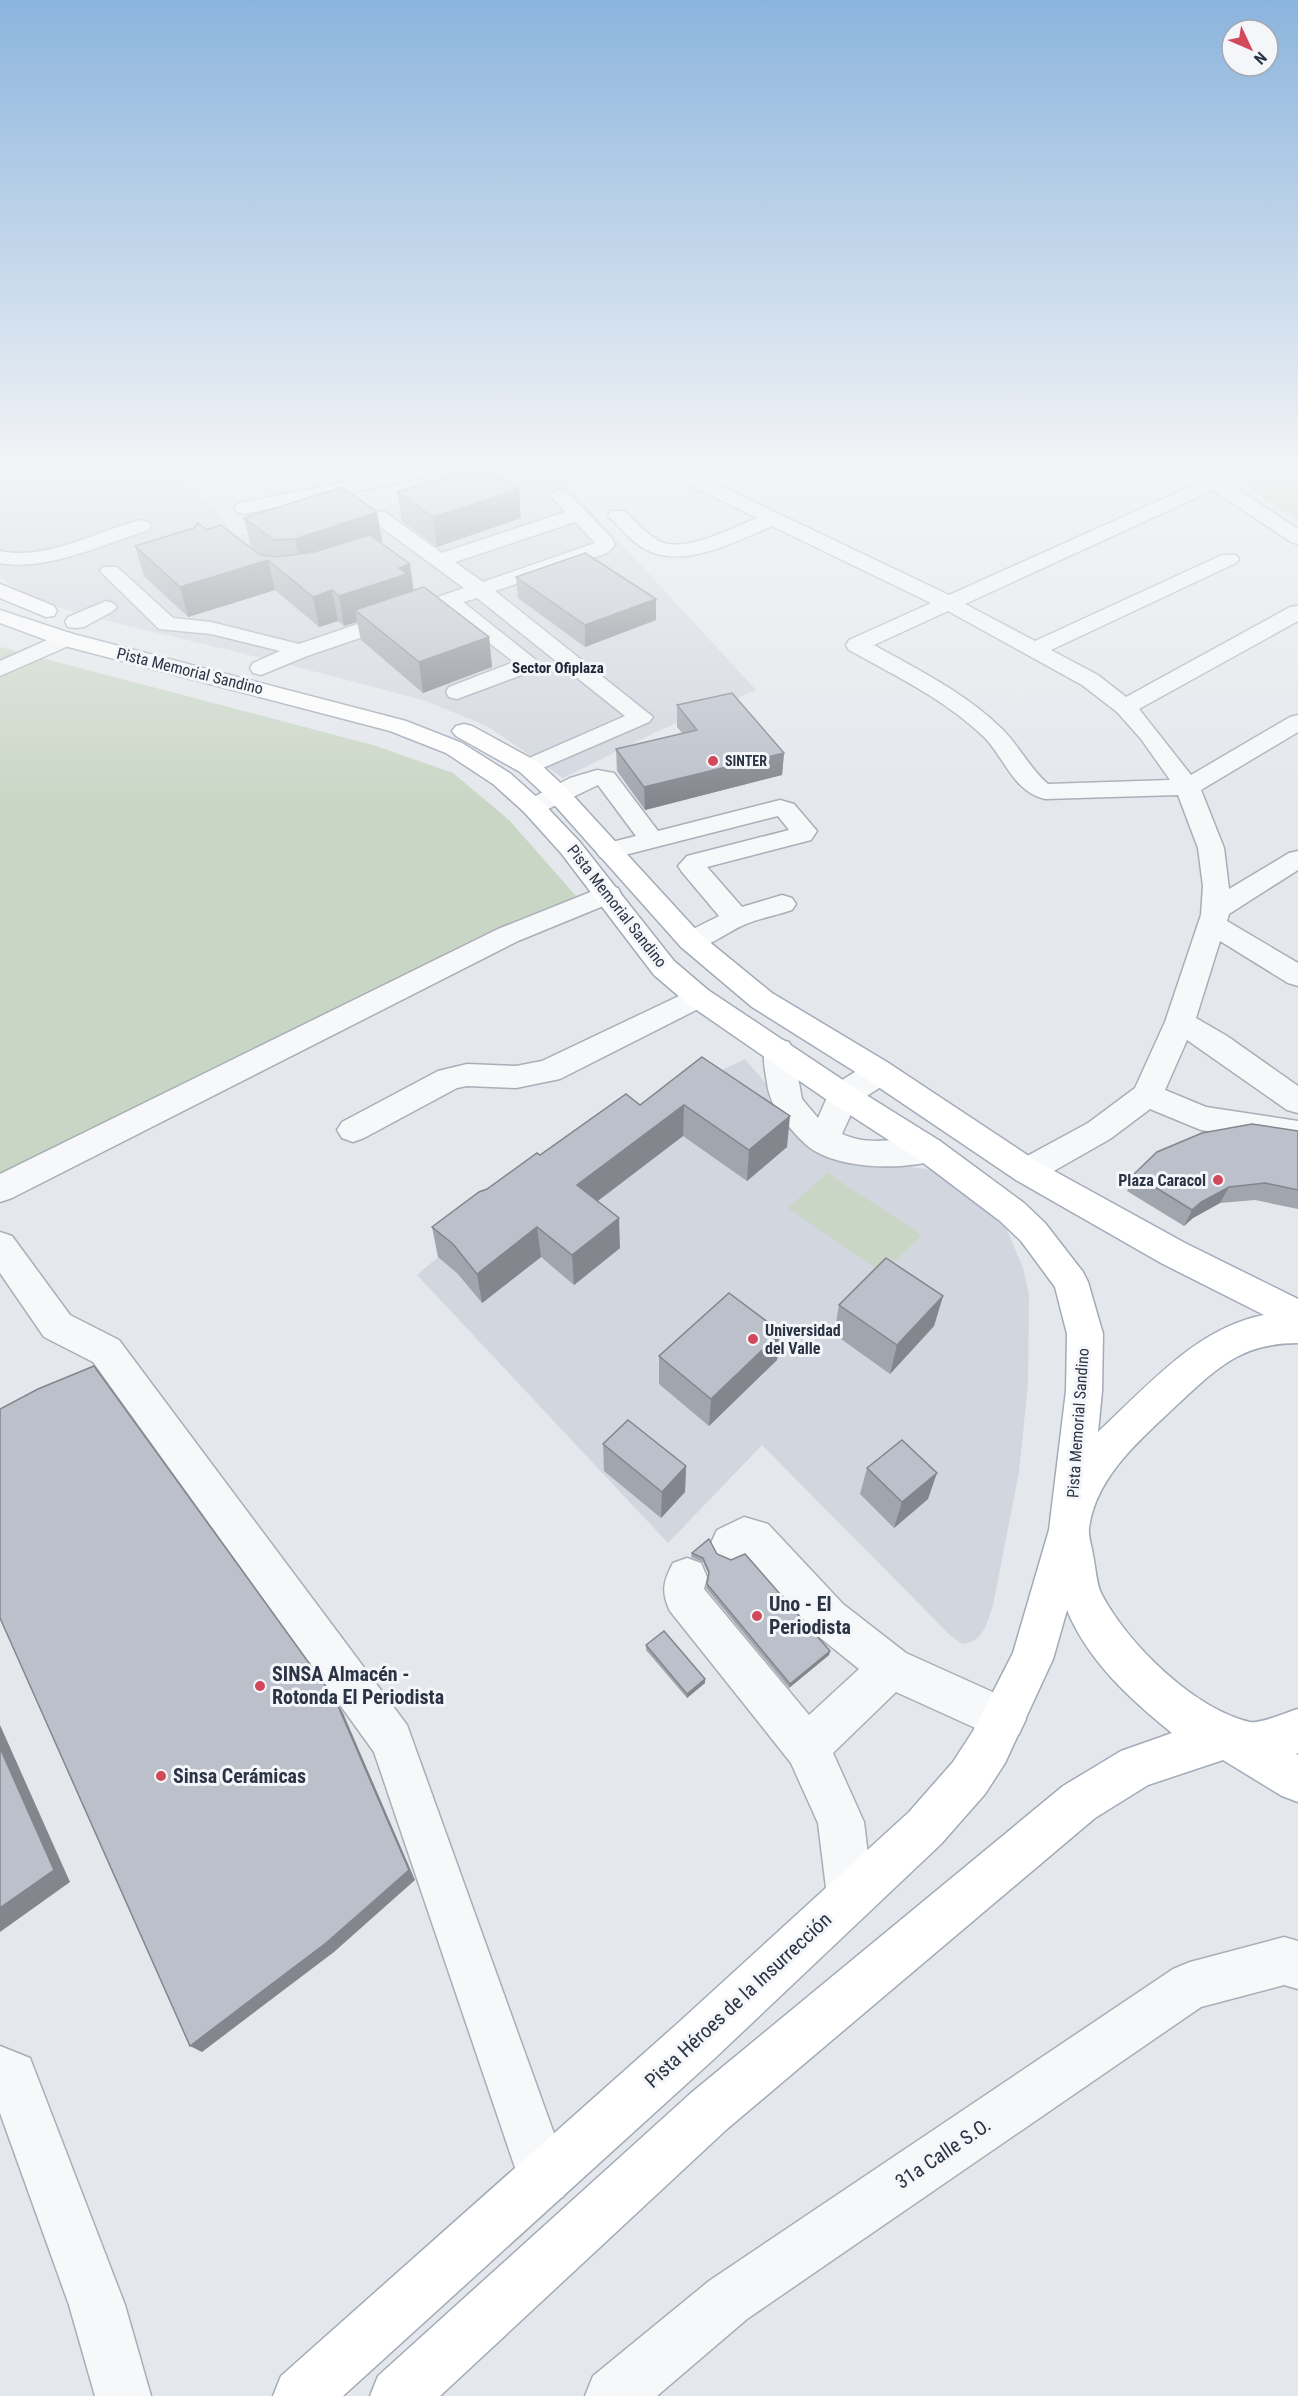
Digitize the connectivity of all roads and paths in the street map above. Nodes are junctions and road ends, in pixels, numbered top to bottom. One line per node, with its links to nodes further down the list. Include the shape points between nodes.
1 (121, 582): 16 (street, via 167,624 211,628)
2 (468, 582): 8 (street)
3 (502, 582): 8 (street)
4 (905, 582): 10 (street)
5 (995, 582): 10 (street)
6 (1180, 582): 15 (street)
7 (0, 590): 14 (main road, Pista Memorial Sandino)
8 (478, 590): 9 (street); 26 (street, via 641,717)
9 (447, 600): 16 (street); 21 (street, via 530,664)
10 (948, 603): 15 (street); 27 (street, via 857,645 946,696 978,720 1004,744 1040,791)
11 (106, 607): 14 (street)
12 (1298, 612): 24 (street)
13 (0, 616): 14 (main road, Pista Memorial Sandino)
14 (70, 630): 17 (main road, Pista Memorial Sandino); 19 (street)
15 (1036, 649): 24 (street, via 1090,680)
16 (299, 651): 18 (street)
17 (173, 656): 18 (main road, via 237,675); 23 (main road, Pista Memorial Sandino)
18 (250, 665): 20 (main road, Pista Memorial Sandino); 23 (main road, via 268,682 308,695)
19 (0, 669)
20 (296, 676)
21 (457, 692)
22 (375, 697): 26 (main road, Pista Memorial Sandino, via 473,734)
23 (323, 705): 29 (main road, Pista Memorial Sandino, via 398,726 454,748 502,779)
24 (1125, 707): 27 (street)
25 (1298, 722): 27 (street)
26 (529, 767): 28 (main road, Pista Memorial Sandino)
27 (1188, 787): 35 (street, via 1211,848)
28 (559, 795): 29 (street); 30 (street, via 579,783 605,778); 31 (main road, Pista Memorial Sandino)
29 (533, 807): 33 (main road, Pista Memorial Sandino)
30 (651, 839): 31 (street); 36 (street, via 785,809 804,831 802,834 691,866)
31 (609, 851): 37 (main road, Pista Memorial Sandino)
32 (1298, 859): 35 (street, via 1244,892 1229,893)
33 (608, 894): 39 (main road, Pista Memorial Sandino, via 664,968); 51 (street, via 508,935)
34 (782, 904): 36 (street)
35 (1214, 906): 38 (street); 40 (street)
36 (735, 918): 37 (street)
37 (691, 941): 42 (main road, Pista Memorial Sandino, via 762,1000)
38 (1298, 976)
39 (698, 997): 41 (main road, Pista Memorial Sandino); 46 (street, via 549,1071 516,1077 467,1075 449,1079)
40 (1180, 1022): 43 (street); 45 (street)
41 (778, 1050): 44 (main road, Pista Memorial Sandino); 48 (street, via 787,1101 810,1132)
42 (879, 1073): 44 (street); 50 (main road, Pista Memorial Sandino)
43 (1147, 1095): 47 (street, via 1201,1118); 50 (street, via 1099,1131)
44 (844, 1096): 48 (street); 49 (main road, Pista Memorial Sandino)
45 (1298, 1102)
46 (352, 1131)
47 (1298, 1133)
48 (823, 1141): 49 (street, via 877,1155)
49 (929, 1150): 55 (main road, Pista Memorial Sandino, via 1012,1212 1039,1239 1071,1282 1084,1334 1086,1363)
50 (1027, 1171): 53 (main road, Pista Memorial Sandino, via 1173,1253)
51 (0, 1189)
52 (0, 1246): 67 (street, via 57,1326 106,1351 392,1740)
53 (1298, 1316)
54 (1298, 1328): 55 (main road, via 1250,1333 1198,1364 1100,1459 1082,1486)
55 (1069, 1530): 59 (main road, Pista Héroes de la Insurrección, via 1032,1659); 61 (main road, via 1079,1589 1114,1650 1173,1707)
56 (731, 1543): 58 (street, via 744,1536 754,1537 828,1618)
57 (687, 1577): 62 (street, via 684,1597)
58 (891, 1668): 59 (street); 62 (street)
59 (1004, 1719): 64 (main road, Pista Héroes de la Insurrección, via 955,1796)
60 (1298, 1731): 61 (main road, via 1253,1744)
61 (1227, 1737): 63 (main road); 70 (main road, via 1137,1767 1079,1802 709,2111)
62 (807, 1747): 64 (street, via 841,1822)
63 (1298, 1780)
64 (850, 1896): 67 (main road, Pista Héroes de la Insurrección)
65 (1298, 1965): 71 (street, 31a Calle S.O., via 1284,1961 1190,1986 728,2300)
66 (0, 2071): 68 (street, via 12,2076 97,2305)
67 (544, 2178): 69 (main road, Pista Héroes de la Insurrección)
68 (123, 2396)
69 (301, 2396)
70 (398, 2396)
71 (613, 2396)

